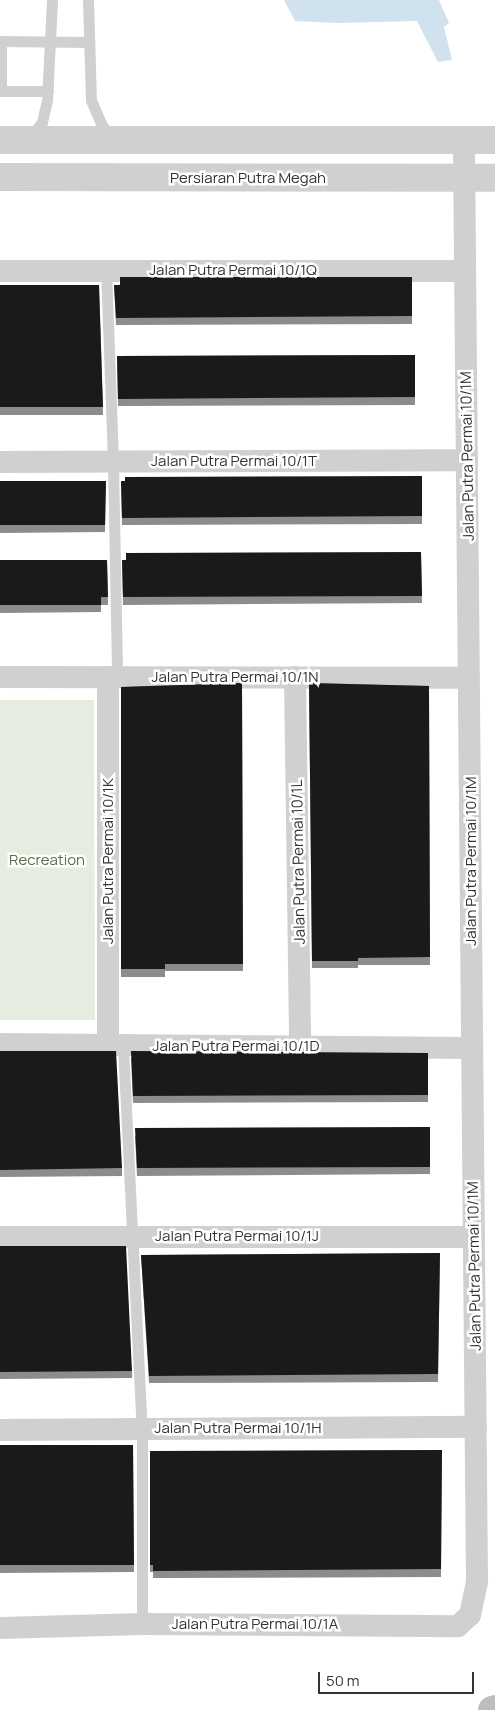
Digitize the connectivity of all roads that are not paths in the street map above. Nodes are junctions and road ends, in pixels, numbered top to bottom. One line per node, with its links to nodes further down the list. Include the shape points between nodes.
1 (52, 0): 4 (lane)
2 (88, 0): 5 (lane)
3 (0, 41): 4 (lane); 6 (lane)
4 (50, 42): 5 (lane); 7 (lane)
5 (89, 42): 10 (lane, via 91,100 101,124)
6 (0, 92): 7 (lane)
7 (48, 96): 9 (lane, via 42,122)
8 (0, 140): 9 (street)
9 (29, 140): 10 (street)
10 (114, 140): 11 (street)
11 (464, 140): 12 (street); 14 (street, Jalan Putra Permai 10/1M)
12 (495, 140)
13 (0, 177): 14 (street, Persiaran Putra Megah)
14 (465, 178): 15 (street, Persiaran Putra Megah); 18 (street, Jalan Putra Permai 10/1M)
15 (495, 178)
16 (106, 269): 17 (street, Jalan Putra Permai 10/1Q); 18 (street, Jalan Putra Permai 10/1Q); 21 (lane)
17 (0, 271)
18 (465, 271): 19 (street, Jalan Putra Permai 10/1M)
19 (467, 460): 21 (street, Jalan Putra Permai 10/1T); 25 (street, Jalan Putra Permai 10/1M)
20 (0, 462): 21 (street, Jalan Putra Permai 10/1T)
21 (114, 462): 23 (lane)
22 (0, 677): 23 (street, Jalan Putra Permai 10/1N)
23 (112, 677): 24 (street, Jalan Putra Permai 10/1N); 27 (street, Jalan Putra Permai 10/1K)
24 (296, 678): 25 (street, Jalan Putra Permai 10/1N); 28 (street, Jalan Putra Permai 10/1L)
25 (469, 678): 29 (street, Jalan Putra Permai 10/1M)
26 (0, 1044): 27 (street, Jalan Putra Permai 10/1D)
27 (116, 1046): 28 (street, Jalan Putra Permai 10/1D); 30 (lane)
28 (300, 1046): 29 (street, Jalan Putra Permai 10/1D)
29 (472, 1048): 32 (street, Jalan Putra Permai 10/1M)
30 (132, 1235): 31 (street, Jalan Putra Permai 10/1J); 32 (street, Jalan Putra Permai 10/1J); 34 (lane)
31 (0, 1237)
32 (474, 1237): 33 (street, Jalan Putra Permai 10/1M)
33 (476, 1427): 34 (street, Jalan Putra Permai 10/1H); 36 (street, Jalan Putra Permai 10/1M)
34 (142, 1428): 35 (street, Jalan Putra Permai 10/1H); 37 (lane)
35 (0, 1430)
36 (477, 1581): 37 (street, Jalan Putra Permai 10/1A, via 470,1615 458,1626)
37 (142, 1624): 38 (street, Jalan Putra Permai 10/1A)
38 (0, 1628)

